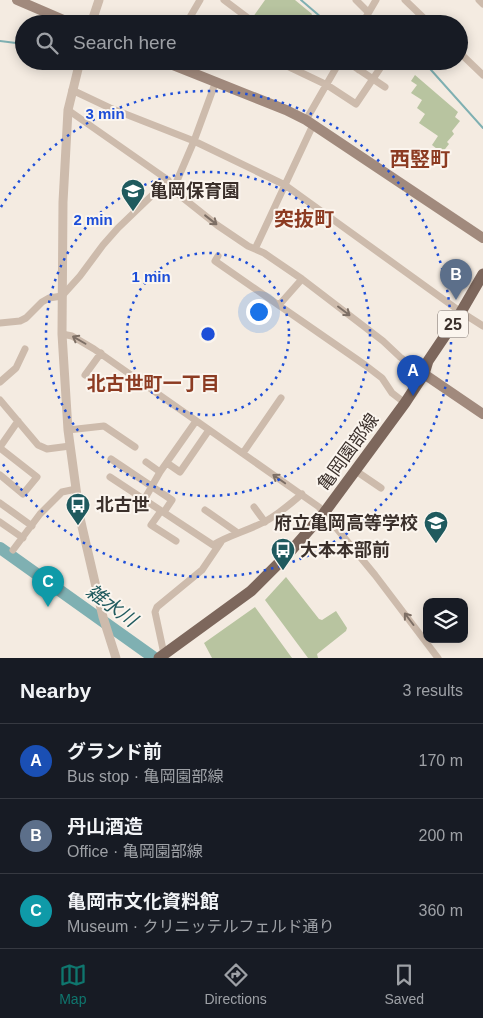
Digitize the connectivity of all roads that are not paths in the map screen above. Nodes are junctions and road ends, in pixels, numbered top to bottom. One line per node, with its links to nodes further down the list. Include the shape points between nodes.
1 (17, 0): 11 (main road)
2 (99, 0): 12 (street)
3 (200, 0): 13 (street)
4 (224, 0): 14 (street)
5 (356, 0): 10 (street)
6 (376, 0): 10 (street)
7 (479, 0): 9 (street)
8 (409, 1): 16 (street)
9 (483, 4)
10 (368, 12): 15 (street)
11 (52, 15)
12 (94, 15)
13 (191, 15)
14 (244, 15)
15 (366, 15)
16 (422, 15)
17 (468, 61): 24 (street)
18 (78, 70): 29 (street)
19 (188, 70): 26 (main road)
20 (296, 70): 27 (street)
21 (335, 70): 27 (street)
22 (359, 70): 25 (street)
23 (379, 70): 25 (street)
24 (483, 76)
25 (373, 78): 27 (street, via 356,104); 28 (street)
26 (216, 81): 31 (main road); 32 (street)
27 (327, 85): 31 (street)
28 (385, 87)
29 (72, 90): 30 (street); 32 (street)
30 (68, 110): 33 (street); 41 (street)
31 (309, 122): 34 (street); 36 (main road)
32 (194, 141): 34 (street); 35 (street)
33 (168, 180): 35 (street); 41 (street, via 118,228)
34 (285, 185): 37 (street); 43 (street)
35 (172, 190): 37 (street, one-way to 37)
36 (483, 238)
37 (255, 249): 40 (street)
38 (218, 256): 42 (street, via 215,261)
39 (483, 274): 43 (main road, 亀岡園部線 / 25)
40 (302, 279): 42 (street); 49 (street, one-way to 49)
41 (62, 296): 44 (street, via 42,302 20,321); 46 (street)
42 (279, 305): 54 (street, via 382,378 392,393)
43 (461, 312): 45 (street); 49 (main road, 亀岡園部線 / 25, via 428,361)
44 (0, 323)
45 (483, 326)
46 (62, 334): 48 (street, one-way to 46, via 72,336); 58 (street)
47 (25, 349): 51 (street, via 16,368)
48 (101, 353): 50 (street); 57 (street)
49 (424, 374): 54 (main road, 亀岡園部線 / 25); 55 (main road)
50 (85, 375)
51 (0, 382)
52 (282, 398): 63 (street)
53 (0, 400): 56 (street)
54 (406, 403): 67 (main road, 亀岡園部線 / 25)
55 (483, 414)
56 (18, 421): 60 (street, via 38,445 47,449); 61 (street)
57 (196, 421): 59 (street); 66 (street)
58 (68, 430): 60 (street); 62 (street, via 104,426)
59 (210, 430): 63 (street); 66 (street, via 180,472)
60 (70, 446): 73 (street)
61 (0, 447): 69 (street, via 37,476 23,494)
62 (135, 448)
63 (243, 453): 74 (street, one-way to 63)
64 (111, 459): 71 (street)
65 (146, 462): 68 (street)
66 (167, 463): 68 (street)
67 (356, 471): 72 (street); 80 (main road, 亀岡園部線 / 25)
68 (160, 472): 71 (street)
69 (0, 475)
70 (110, 477): 75 (street)
71 (152, 487): 75 (street); 79 (street, via 172,500)
72 (381, 488)
73 (76, 489): 83 (street, via 62,492); 90 (street, via 92,572)
74 (302, 494): 80 (street); 82 (street)
75 (144, 500): 79 (street)
76 (0, 503): 83 (street)
77 (254, 507): 82 (street)
78 (205, 510): 84 (street)
79 (163, 512): 86 (street, via 213,545); 87 (street, via 152,525)
80 (324, 513): 89 (main road, 亀岡園部線 / 25, via 251,591); 91 (street, one-way to 80)
81 (0, 522): 85 (street)
82 (265, 522): 84 (street)
83 (32, 526): 85 (street)
84 (238, 534): 86 (street)
85 (23, 538): 88 (street)
86 (222, 539): 89 (street, via 202,570 157,606 155,612)
87 (176, 541)
88 (13, 550)
89 (162, 656)
90 (116, 658)
91 (438, 658)

